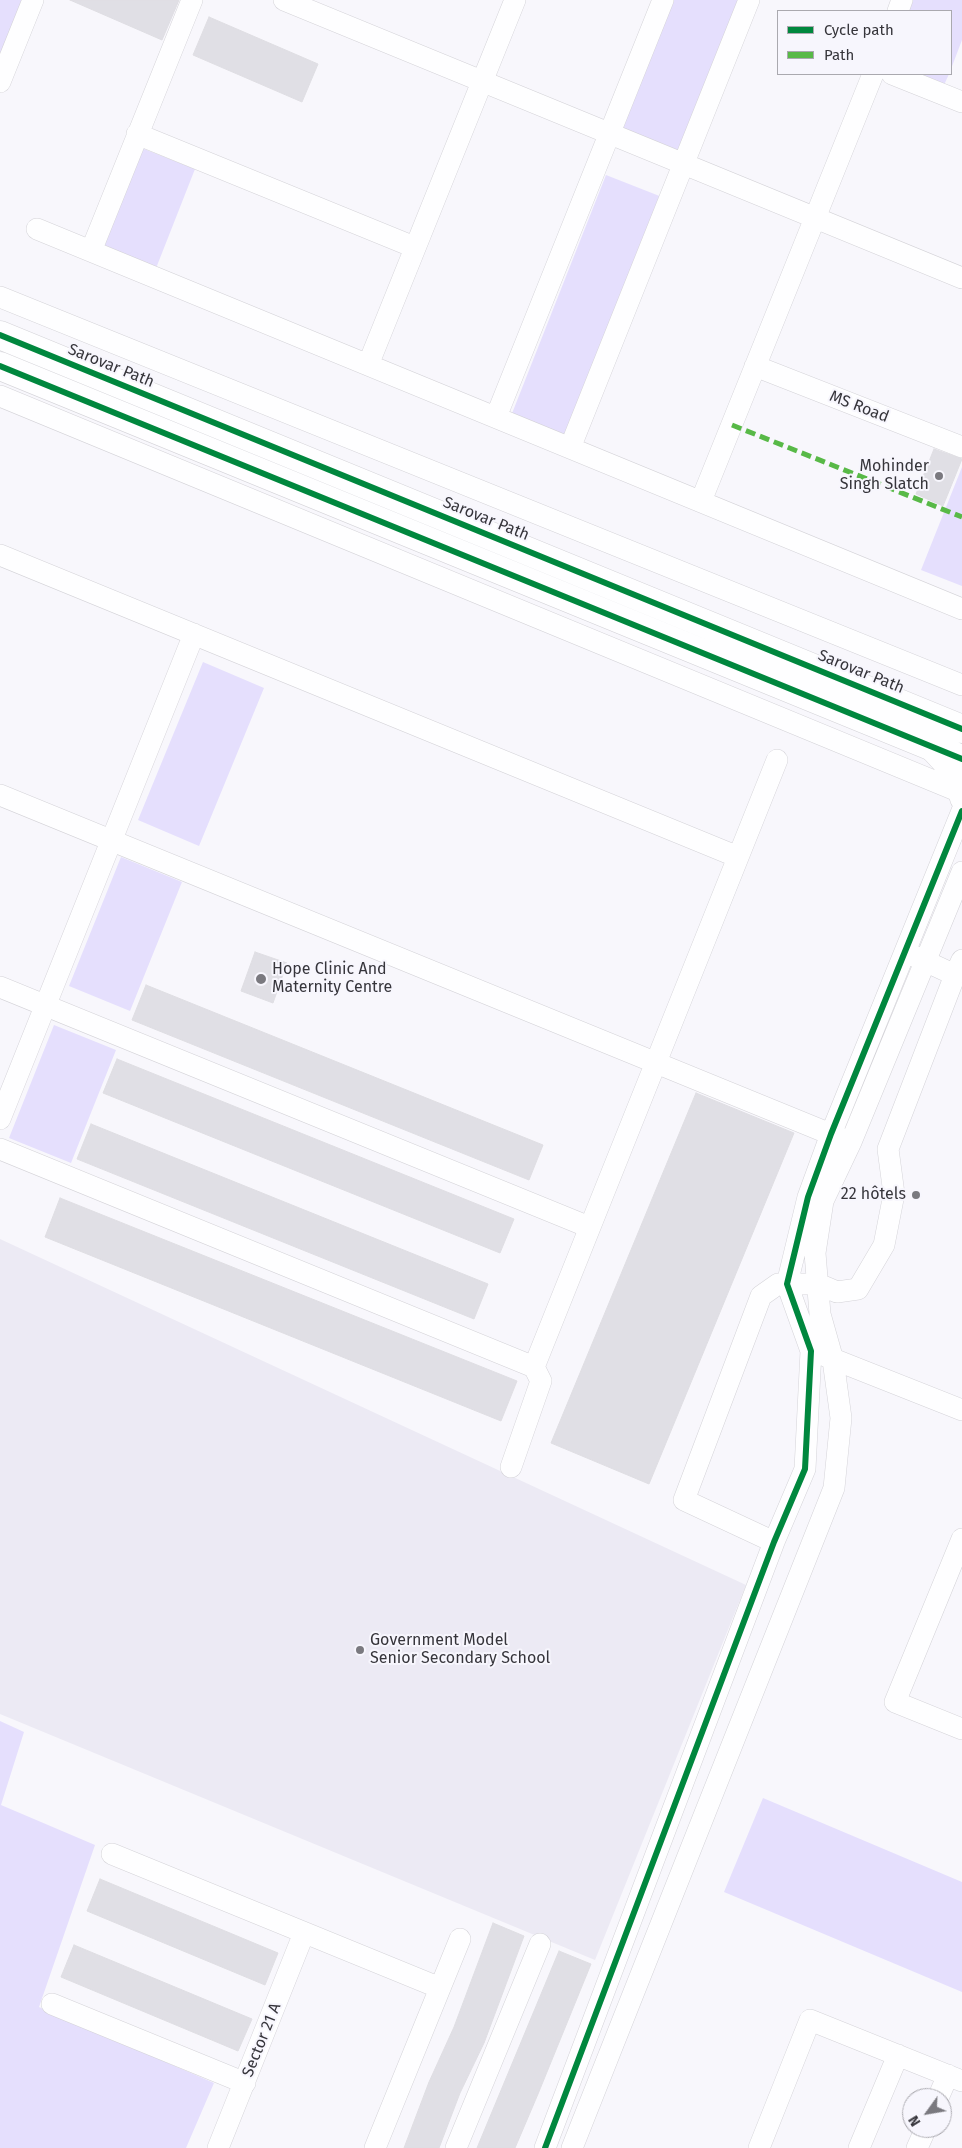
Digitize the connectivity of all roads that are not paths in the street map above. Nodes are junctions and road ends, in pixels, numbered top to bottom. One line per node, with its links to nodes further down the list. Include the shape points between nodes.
1 (33, 0): 10 (street)
2 (192, 0): 12 (street)
3 (284, 0): 9 (street)
4 (514, 0): 9 (street)
5 (663, 0): 13 (street)
6 (749, 0): 14 (street)
7 (872, 75): 15 (street)
8 (894, 75): 11 (street)
9 (482, 81): 13 (street); 17 (street)
10 (0, 82)
11 (962, 102)
12 (137, 134): 17 (street); 18 (street)
13 (610, 134): 14 (street); 26 (street)
14 (684, 164): 15 (street); 28 (street)
15 (815, 218): 19 (street); 24 (street)
16 (37, 229): 18 (street)
17 (414, 247): 22 (street)
18 (91, 251): 22 (street)
19 (962, 278)
20 (0, 297): 33 (street)
21 (0, 335): 34 (main road, Sarovar Path)
22 (368, 365): 26 (street)
23 (0, 366): 35 (main road)
24 (755, 366): 27 (street, MS Road); 29 (street)
25 (0, 396): 39 (street)
26 (496, 417): 28 (street)
27 (962, 447)
28 (570, 448): 29 (street)
29 (701, 501): 31 (street)
30 (0, 555): 32 (street)
31 (962, 609)
32 (194, 634): 40 (street); 41 (street)
33 (962, 685)
34 (962, 729)
35 (928, 747): 36 (main road); 39 (street, via 953,774)
36 (962, 759)
37 (777, 760): 41 (street)
38 (0, 795): 40 (street)
39 (961, 807): 43 (street)
40 (111, 840): 47 (street); 48 (street)
41 (738, 857): 48 (street)
42 (962, 872): 44 (street)
43 (905, 951): 44 (street); 50 (street)
44 (925, 962): 45 (street); 51 (street)
45 (958, 967): 55 (street, via 888,1149 894,1194 884,1245 858,1289 837,1292)
46 (0, 987): 47 (street)
47 (45, 1005): 49 (street); 53 (street)
48 (655, 1062): 50 (street); 53 (street)
49 (0, 1119)
50 (831, 1134): 51 (street); 54 (street, via 808,1197)
51 (851, 1142): 55 (street, via 822,1201 815,1253)
52 (0, 1149): 58 (street)
53 (589, 1228): 58 (street)
54 (787, 1284): 55 (street); 56 (street); 62 (street, via 778,1284 761,1296 684,1500)
55 (818, 1284): 57 (street, via 820,1314)
56 (812, 1351): 57 (street); 62 (street, via 805,1469)
57 (834, 1360): 59 (street); 78 (street, via 841,1418 834,1488)
58 (534, 1367): 60 (street, via 541,1381)
59 (962, 1410)
60 (511, 1466)
61 (962, 1539): 63 (street, via 895,1702)
62 (774, 1542): 77 (street)
63 (962, 1729)
64 (112, 1854): 65 (street)
65 (304, 1932): 68 (street); 72 (street, Sector 21 A)
66 (460, 1939): 68 (street)
67 (540, 1944): 76 (street)
68 (440, 1988): 75 (street)
69 (52, 2004): 72 (street)
70 (898, 2055): 71 (street); 79 (street, via 810,2020); 80 (street)
71 (955, 2078): 73 (street)
72 (245, 2083): 74 (street, Sector 21 A)
73 (946, 2088)
74 (218, 2148)
75 (375, 2148)
76 (456, 2148)
77 (545, 2148)
78 (572, 2148)
79 (758, 2148)
80 (859, 2148)

